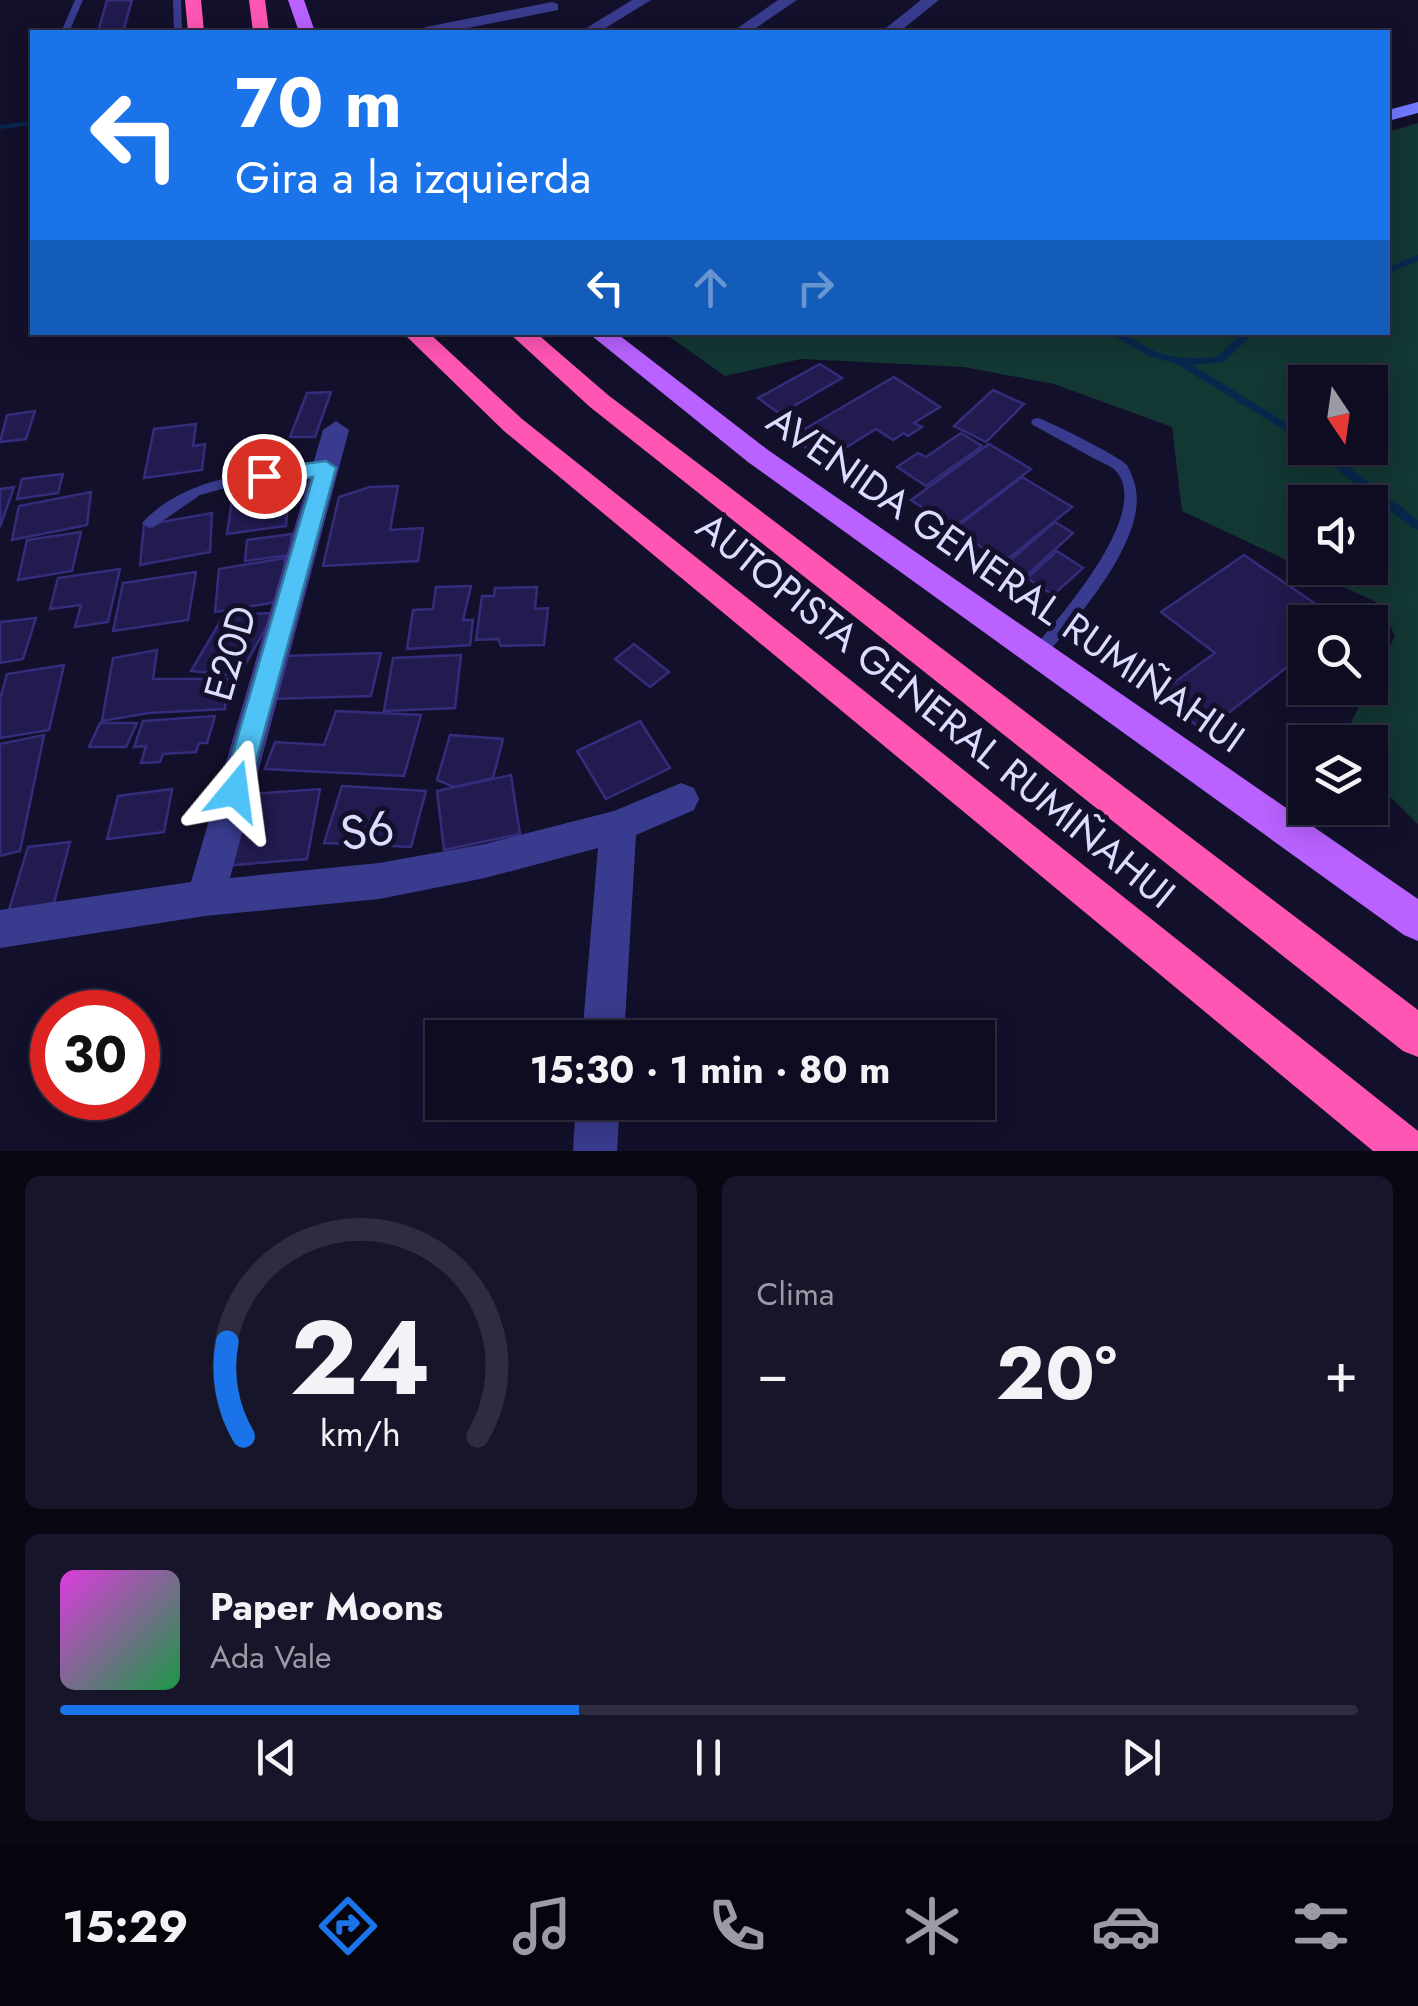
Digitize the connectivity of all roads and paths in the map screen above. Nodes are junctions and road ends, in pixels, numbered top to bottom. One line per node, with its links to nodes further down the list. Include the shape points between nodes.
1 (79, 0): 10 (lane)
2 (177, 0): 11 (lane)
3 (193, 0): 12 (highway)
4 (257, 0): 13 (highway)
5 (296, 0): 14 (main road)
6 (644, 0): 9 (street)
7 (790, 0): 16 (street)
8 (932, 0): 17 (street)
9 (567, 19): 15 (street)
10 (67, 30)
11 (178, 30)
12 (196, 30)
13 (262, 30)
14 (305, 30)
15 (448, 30)
16 (743, 30)
17 (892, 30)
18 (1418, 107): 19 (street)
19 (1390, 115)
20 (417, 335): 37 (highway, AUTOPISTA GENERAL RUMIÑAHUI, via 513,425)
21 (523, 335): 34 (highway, AUTOPISTA GENERAL RUMIÑAHUI, via 599,402)
22 (603, 335): 27 (main road, AVENIDA GENERAL RUMIÑAHUI, via 758,456)
23 (1038, 422): 27 (lane, via 1122,468 1134,494 1116,550)
24 (336, 430): 25 (street, E20D)
25 (326, 468): 26 (lane, via 195,492); 30 (street, E20D)
26 (149, 523)
27 (1037, 655): 31 (main road, AVENIDA GENERAL RUMIÑAHUI)
28 (681, 800): 29 (street, S6)
29 (618, 826): 30 (street, S6, via 380,880); 33 (street)
30 (205, 898): 32 (street, S6)
31 (1418, 922)
32 (0, 929)
33 (604, 1020)
34 (1418, 1036)
35 (597, 1120): 36 (street)
36 (595, 1151)
37 (1408, 1151)

